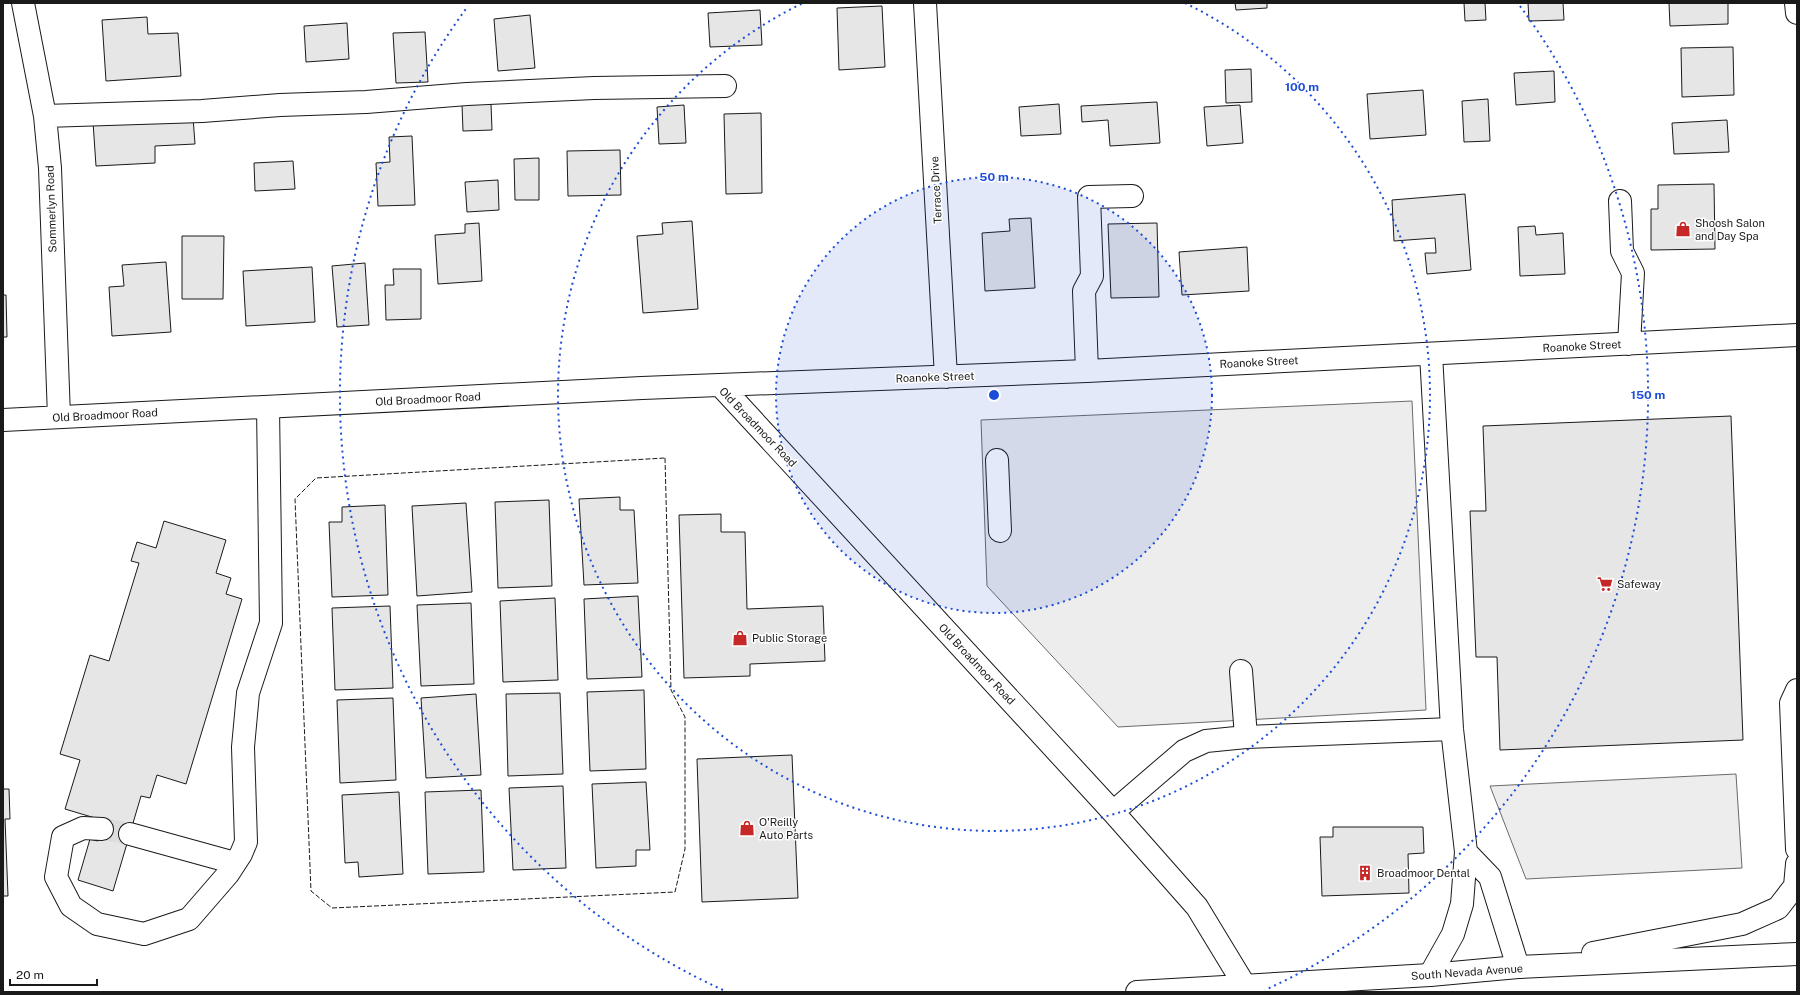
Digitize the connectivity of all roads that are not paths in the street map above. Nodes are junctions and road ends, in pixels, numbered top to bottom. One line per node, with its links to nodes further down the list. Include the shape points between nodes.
1 (23, 3): 6 (main road, Sommerlyn Road)
2 (925, 3): 13 (main road, Terrace Drive)
3 (1796, 3): 4 (main road)
4 (1797, 13)
5 (725, 86): 6 (main road, via 594,88 202,111)
6 (44, 116): 16 (main road, Sommerlyn Road, via 50,168)
7 (1132, 196): 12 (main road, via 1089,197 1092,276 1084,291)
8 (1620, 201): 10 (main road, via 1622,251 1632,273)
9 (1797, 336): 10 (main road, Roanoke Street)
10 (1629, 344): 11 (main road, Roanoke Street)
11 (1431, 354): 12 (main road, Roanoke Street); 22 (main road)
12 (1087, 371): 13 (main road, Roanoke Street)
13 (946, 377): 14 (main road, Roanoke Street)
14 (720, 385): 15 (main road, Old Broadmoor Road); 24 (main road, Old Broadmoor Road)
15 (268, 407): 16 (main road, Old Broadmoor Road); 29 (main road, via 271,623 248,693 243,746 246,842)
16 (59, 417): 17 (main road, Old Broadmoor Road)
17 (3, 420)
18 (997, 460): 19 (main road)
19 (1000, 531)
20 (1241, 671): 23 (main road)
21 (1797, 690): 27 (main road, via 1791,703)
22 (1452, 729): 23 (main road); 28 (main road)
23 (1246, 737): 24 (main road, via 1206,741 1184,751)
24 (1113, 812): 34 (main road, Old Broadmoor Road, via 1197,907)
25 (102, 829): 29 (main road, via 83,828 63,837 56,877 71,906 97,924 144,934 189,919)
26 (130, 834): 29 (main road)
27 (1797, 849)
28 (1466, 852): 32 (main road, via 1490,877); 33 (main road, via 1462,904 1453,934)
29 (235, 863)
30 (1797, 864): 32 (main road, via 1795,886 1778,908 1742,924)
31 (1797, 954): 32 (main road, South Nevada Avenue)
32 (1518, 967): 33 (main road, South Nevada Avenue)
33 (1430, 975): 34 (main road, South Nevada Avenue)
34 (1245, 989): 35 (main road, South Nevada Avenue)
35 (1137, 992)

